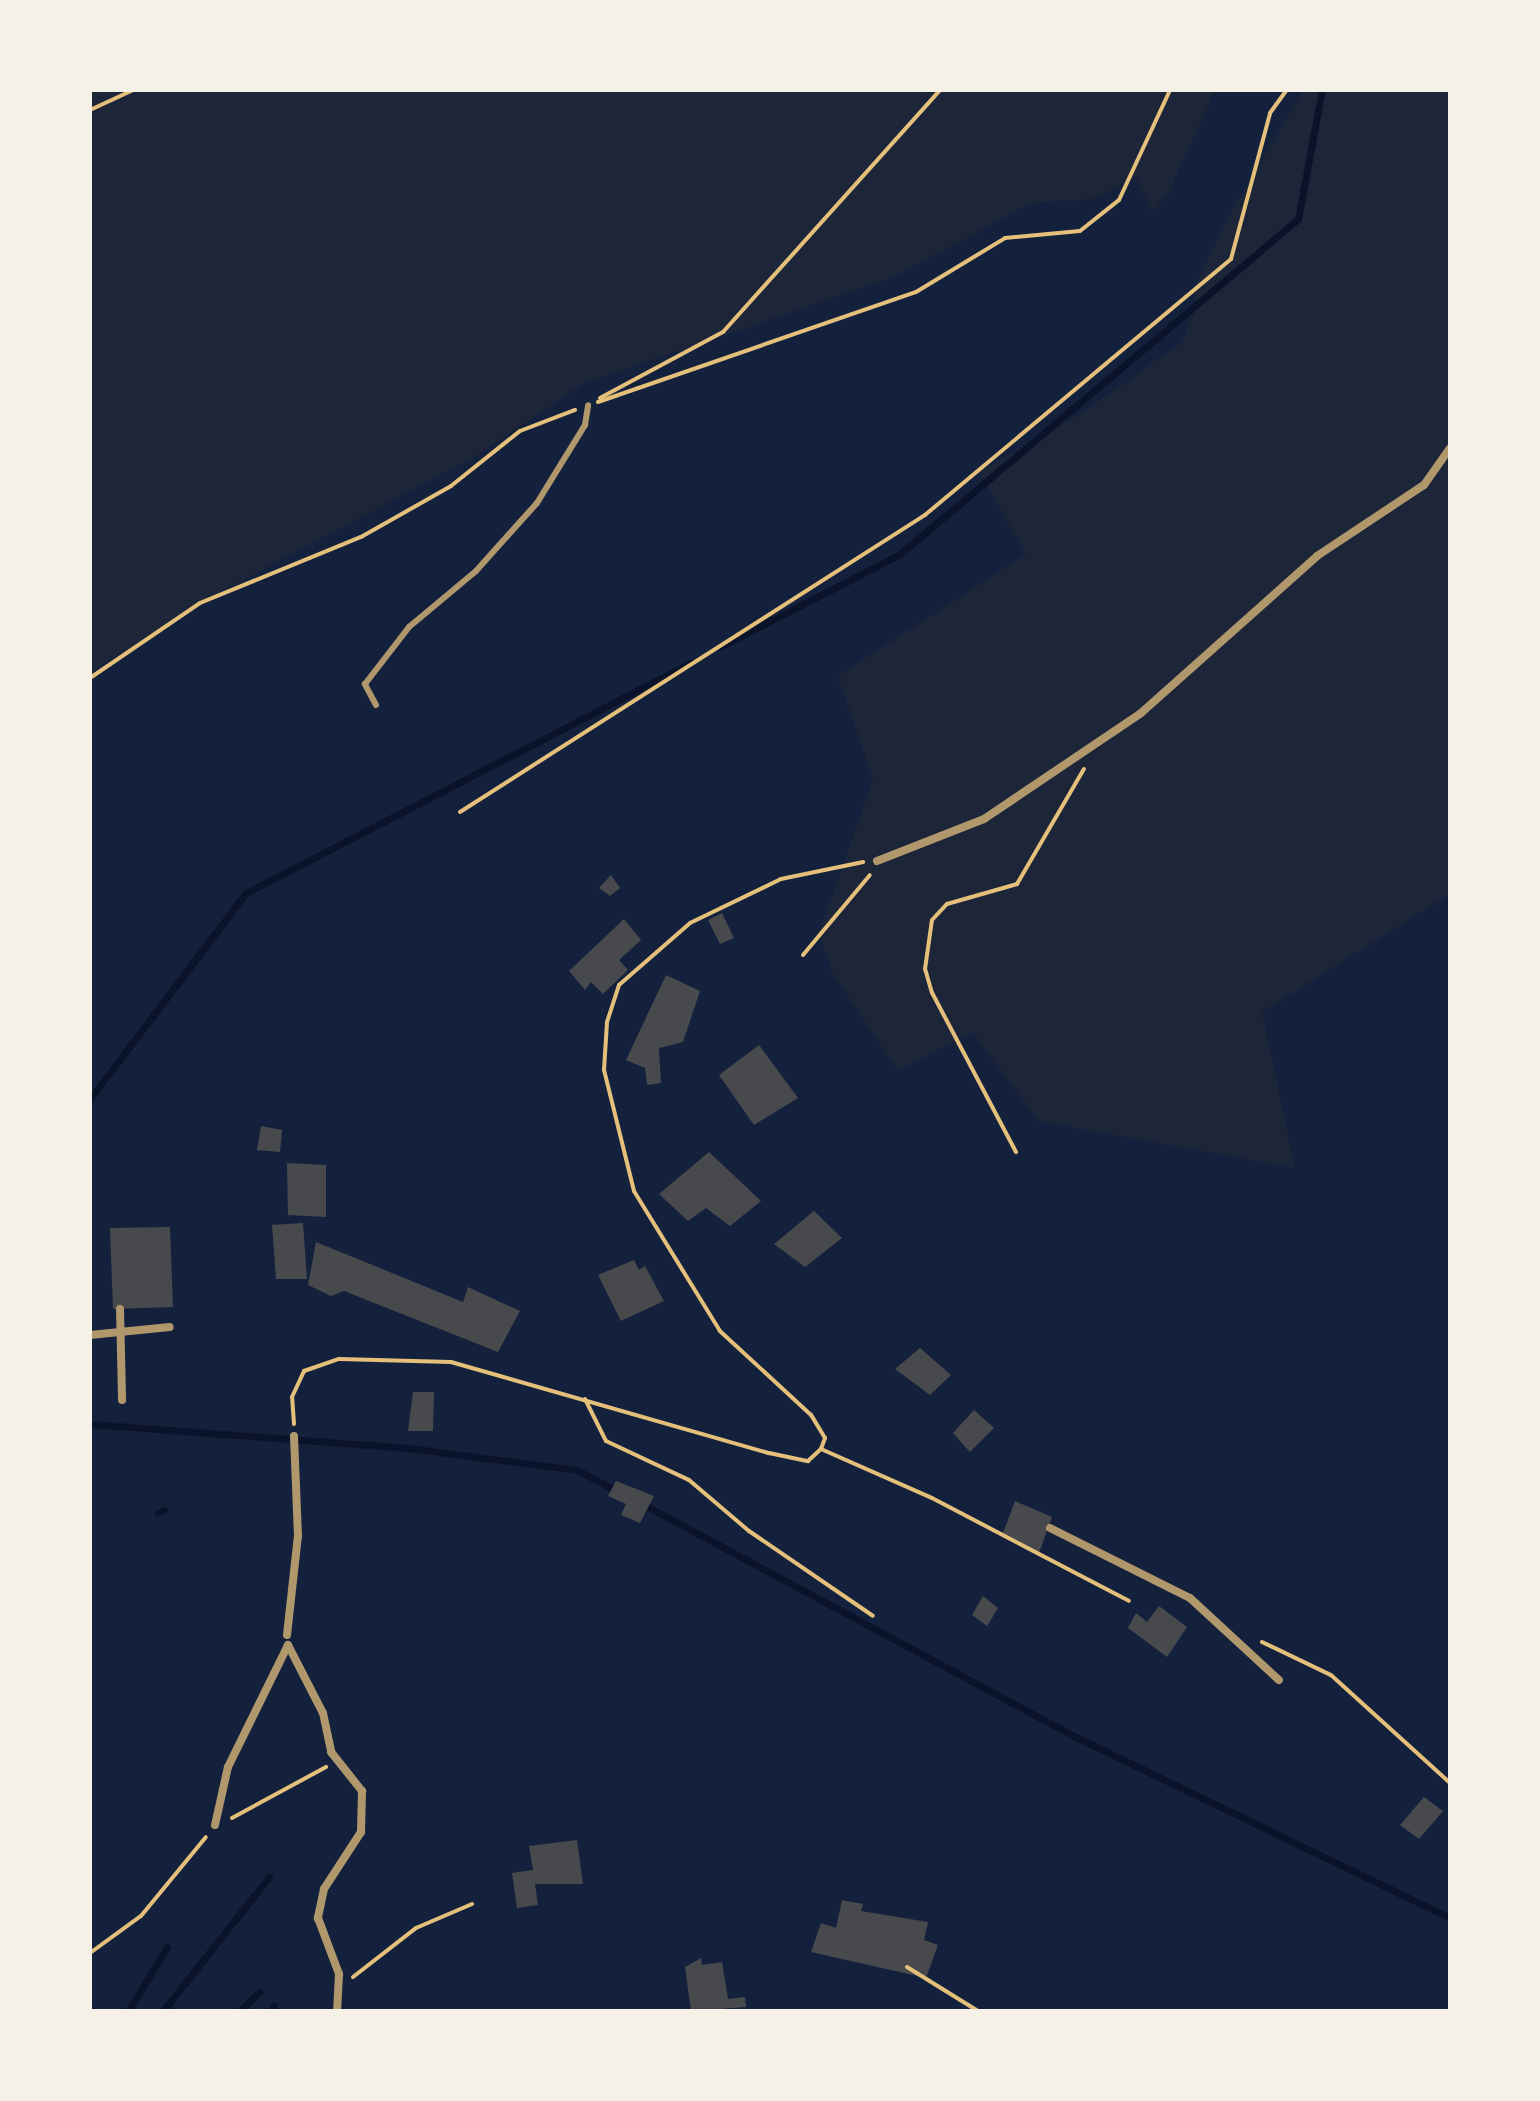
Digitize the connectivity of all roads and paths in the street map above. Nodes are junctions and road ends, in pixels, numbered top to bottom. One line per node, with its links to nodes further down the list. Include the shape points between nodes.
1 (133, 90): 5 (path)
2 (940, 90): 6 (path, via 723,332)
3 (1170, 90): 6 (path, via 1119,200 1080,231 1005,238 916,292)
4 (1287, 90): 11 (path, via 1270,113 1231,259 925,515)
5 (90, 110)
6 (588, 405): 8 (path, via 520,431 451,486 361,537 200,603); 9 (lane, via 585,425 537,503 476,571 420,615 365,684)
7 (1450, 448): 10 (street, via 1424,485 1317,556)
8 (90, 678)
9 (376, 705)
10 (1095, 745): 12 (street, via 984,819); 14 (path, via 1071,800 1017,884 947,904 932,920 925,969 932,993)
11 (460, 812)
12 (877, 861): 13 (path); 22 (path, via 781,879 690,923 619,985 607,1022 604,1070 634,1191 720,1331 811,1415 825,1438)
13 (803, 955)
14 (1016, 1152)
15 (120, 1309): 17 (street)
16 (170, 1327): 17 (street)
17 (120, 1332): 18 (street); 20 (street)
18 (90, 1335)
19 (585, 1399): 21 (path, via 451,1362 339,1359 304,1371 292,1397); 22 (path, via 808,1461); 25 (path, via 606,1441 689,1480 749,1531)
20 (122, 1400)
21 (294, 1436): 27 (street, via 298,1536)
22 (821, 1449): 24 (path, via 932,1498)
23 (1050, 1528): 26 (street, via 1156,1577)
24 (1129, 1601)
25 (873, 1616)
26 (1232, 1633): 28 (street); 30 (path, via 1331,1675)
27 (287, 1635)
28 (1279, 1680)
29 (337, 1759): 31 (path); 31 (street, via 288,1645 228,1767); 36 (street, via 362,1791 361,1832 324,1889 318,1918)
30 (1450, 1783)
31 (215, 1825)
32 (207, 1836): 34 (path, via 141,1916)
33 (472, 1904): 36 (path, via 416,1928)
34 (90, 1953)
35 (907, 1967): 38 (path)
36 (338, 1988): 37 (street)
37 (337, 2011)
38 (978, 2011)

